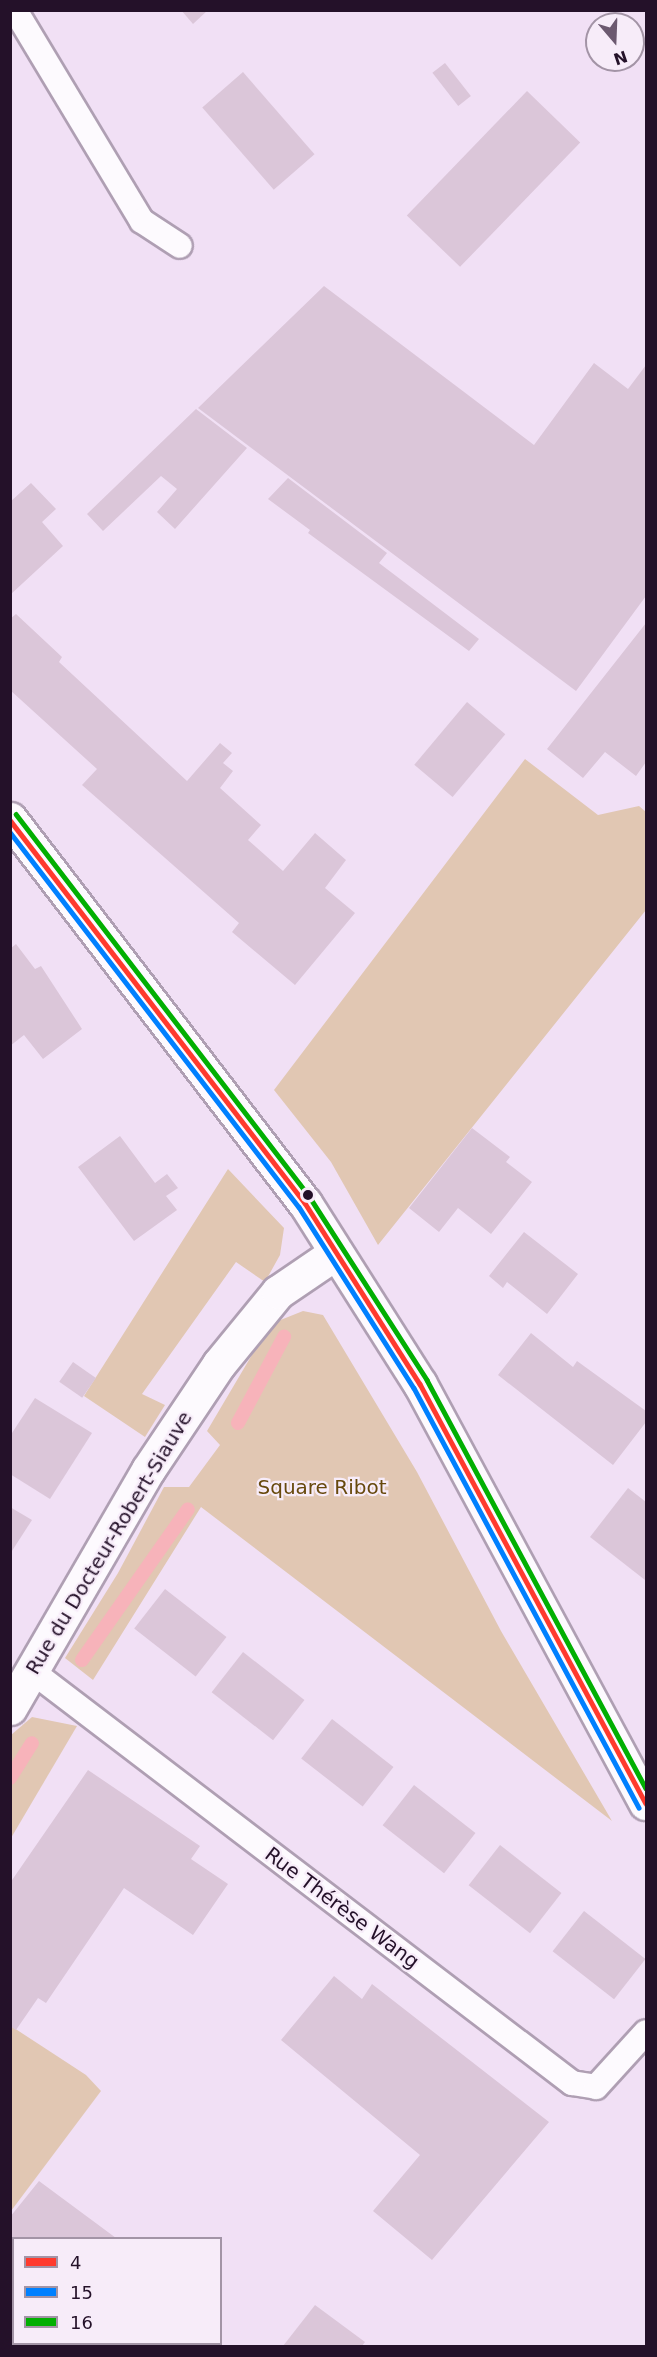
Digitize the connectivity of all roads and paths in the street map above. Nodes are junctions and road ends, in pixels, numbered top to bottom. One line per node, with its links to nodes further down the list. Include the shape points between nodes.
1 (15, 10): 2 (lane, via 142,221)
2 (180, 246)
3 (10, 819): 4 (street, via 246,1123 305,1203)
4 (334, 1254): 5 (street, Rue du Docteur-Robert-Siauve, via 278,1292 219,1364 148,1470); 7 (street, via 420,1384)
5 (33, 1672): 6 (street, Rue du Docteur-Robert-Siauve); 8 (lane, Rue Thérèse Wang, via 572,2083 596,2087)
6 (10, 1708)
7 (646, 1803)
8 (646, 2032)

